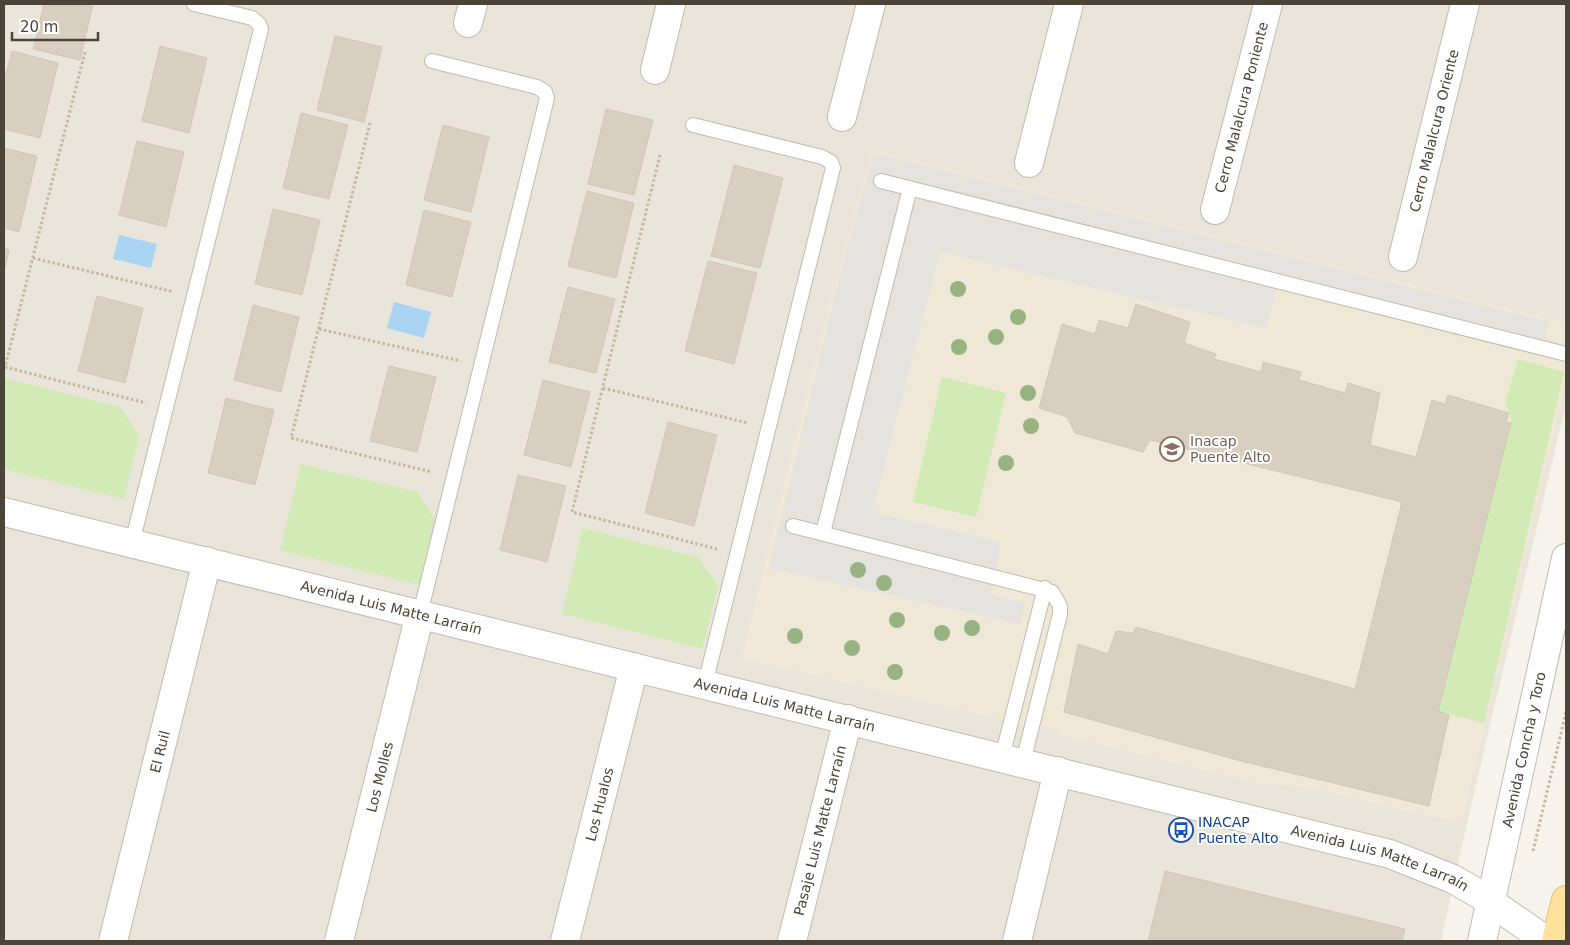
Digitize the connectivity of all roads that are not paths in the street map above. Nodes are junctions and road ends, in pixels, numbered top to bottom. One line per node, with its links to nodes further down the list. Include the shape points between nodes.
1 (194, 4): 20 (lane, via 252,18 261,29)
2 (671, 4): 8 (street)
3 (870, 4): 9 (street)
4 (1069, 4): 11 (street)
5 (1268, 4): 14 (street, Cerro Malalcura Poniente)
6 (1465, 4): 15 (street, Cerro Malalcura Oriente)
7 (432, 60): 24 (lane, via 537,87 545,92 547,98)
8 (655, 70)
9 (842, 117)
10 (693, 124): 26 (lane, via 822,157 831,162 833,168)
11 (1029, 163)
12 (881, 181): 13 (lane)
13 (910, 188): 16 (lane); 19 (lane)
14 (1215, 210)
15 (1403, 257)
16 (1566, 354)
17 (4, 512): 20 (street, Avenida Luis Matte Larraín)
18 (793, 526): 19 (lane)
19 (823, 533): 23 (lane)
20 (132, 543): 22 (street, Avenida Luis Matte Larraín)
21 (1566, 558): 31 (street, Avenida Concha y Toro)
22 (206, 562): 24 (street, Avenida Luis Matte Larraín); 32 (street, El Ruil)
23 (1045, 588): 28 (lane); 28 (lane, via 1057,598 1060,614)
24 (420, 614): 25 (street, Avenida Luis Matte Larraín); 33 (street, Los Molles)
25 (634, 667): 26 (street, Avenida Luis Matte Larraín); 34 (street, Los Hualos)
26 (705, 684): 27 (street, Avenida Luis Matte Larraín)
27 (848, 720): 28 (street, Avenida Luis Matte Larraín); 35 (street, Pasaje Luis Matte Larraín)
28 (1012, 760): 29 (street, Avenida Luis Matte Larraín)
29 (1058, 771): 31 (street, Avenida Luis Matte Larraín, via 1390,854 1440,873); 36 (street)
30 (1566, 900): 39 (main road)
31 (1491, 903): 37 (street, Avenida Concha y Toro); 38 (street, Avenida Luis Matte Larraín)
32 (113, 941)
33 (339, 941)
34 (565, 941)
35 (792, 941)
36 (1017, 941)
37 (1482, 941)
38 (1547, 941)
39 (1556, 941)

